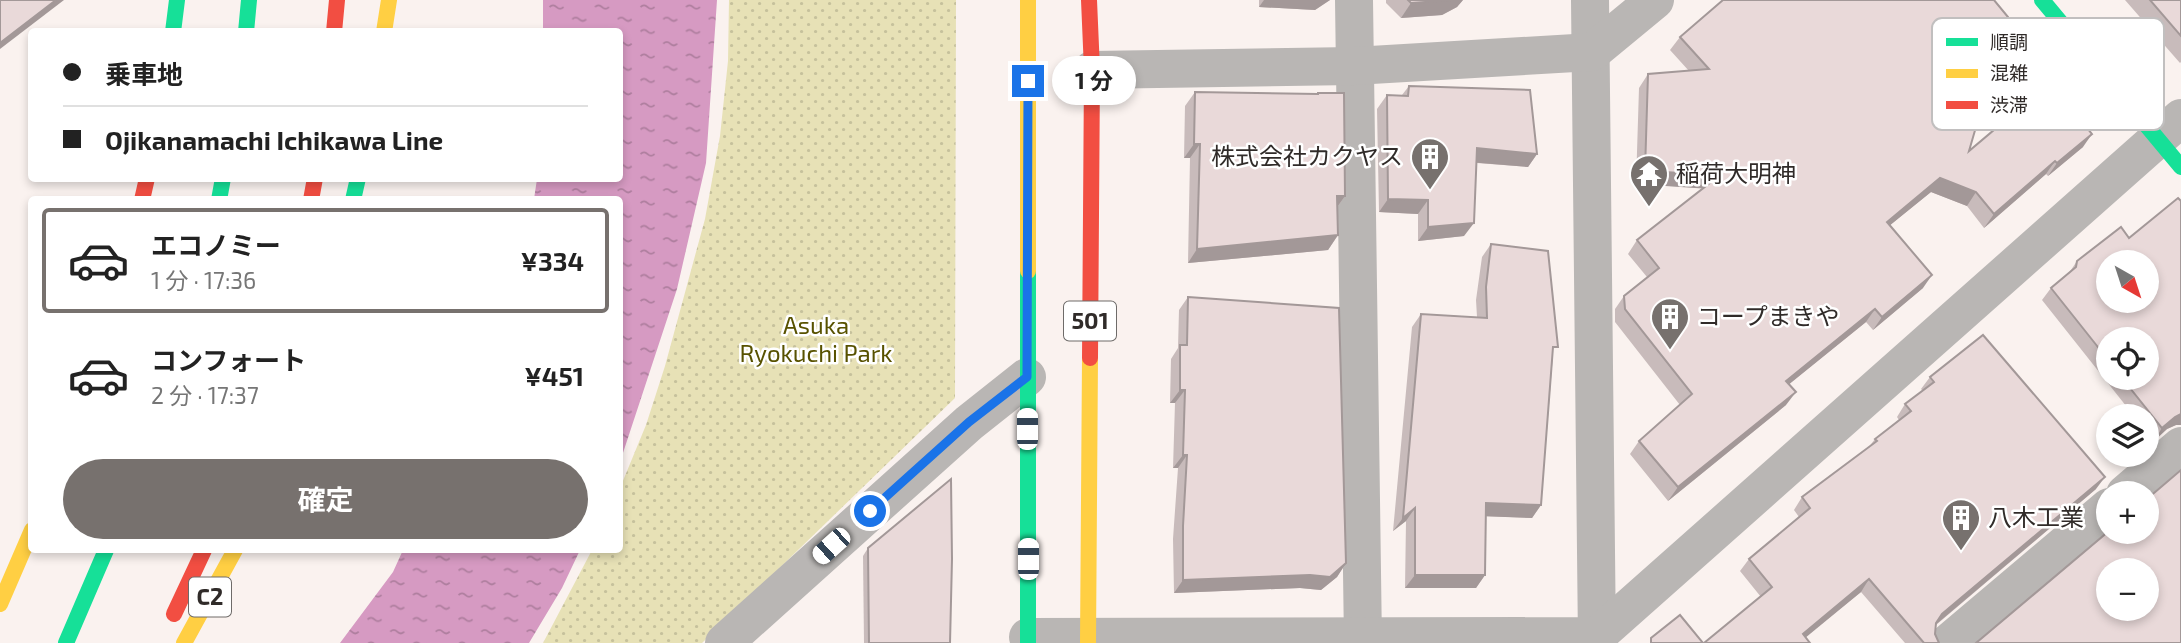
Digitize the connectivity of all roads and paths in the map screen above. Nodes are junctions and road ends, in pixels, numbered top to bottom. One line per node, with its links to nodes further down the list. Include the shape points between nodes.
1 (177, 0): 12 (main road)
2 (248, 0): 13 (main road)
3 (337, 0): 14 (main road)
4 (389, 0): 15 (main road)
5 (1028, 0): 20 (main road, 501)
6 (1089, 0): 18 (main road, 501)
7 (1354, 0): 17 (street)
8 (1590, 0): 16 (street)
9 (1655, 0): 16 (street)
10 (2042, 0): 11 (main road)
11 (2059, 18)
12 (174, 28)
13 (246, 28)
14 (334, 28)
15 (385, 28)
16 (1592, 52): 17 (street); 33 (street)
17 (1354, 66): 18 (street); 32 (street)
18 (1092, 70): 34 (main road, 501)
19 (2173, 141): 33 (street)
20 (1027, 377): 29 (street, via 969,422); 31 (main road, 501)
21 (2181, 446): 22 (street)
22 (2140, 481)
23 (2096, 518): 38 (street)
24 (28, 539): 28 (main road)
25 (105, 553): 35 (main road)
26 (203, 553): 30 (main road, C2)
27 (233, 553): 36 (main road, C2)
28 (0, 604)
29 (752, 630): 37 (street)
30 (166, 632)
31 (1028, 640): 34 (street)
32 (1363, 640): 33 (street); 34 (street)
33 (1597, 640)
34 (1088, 641)
35 (66, 643)
36 (184, 643)
37 (724, 643)
38 (1948, 643)

